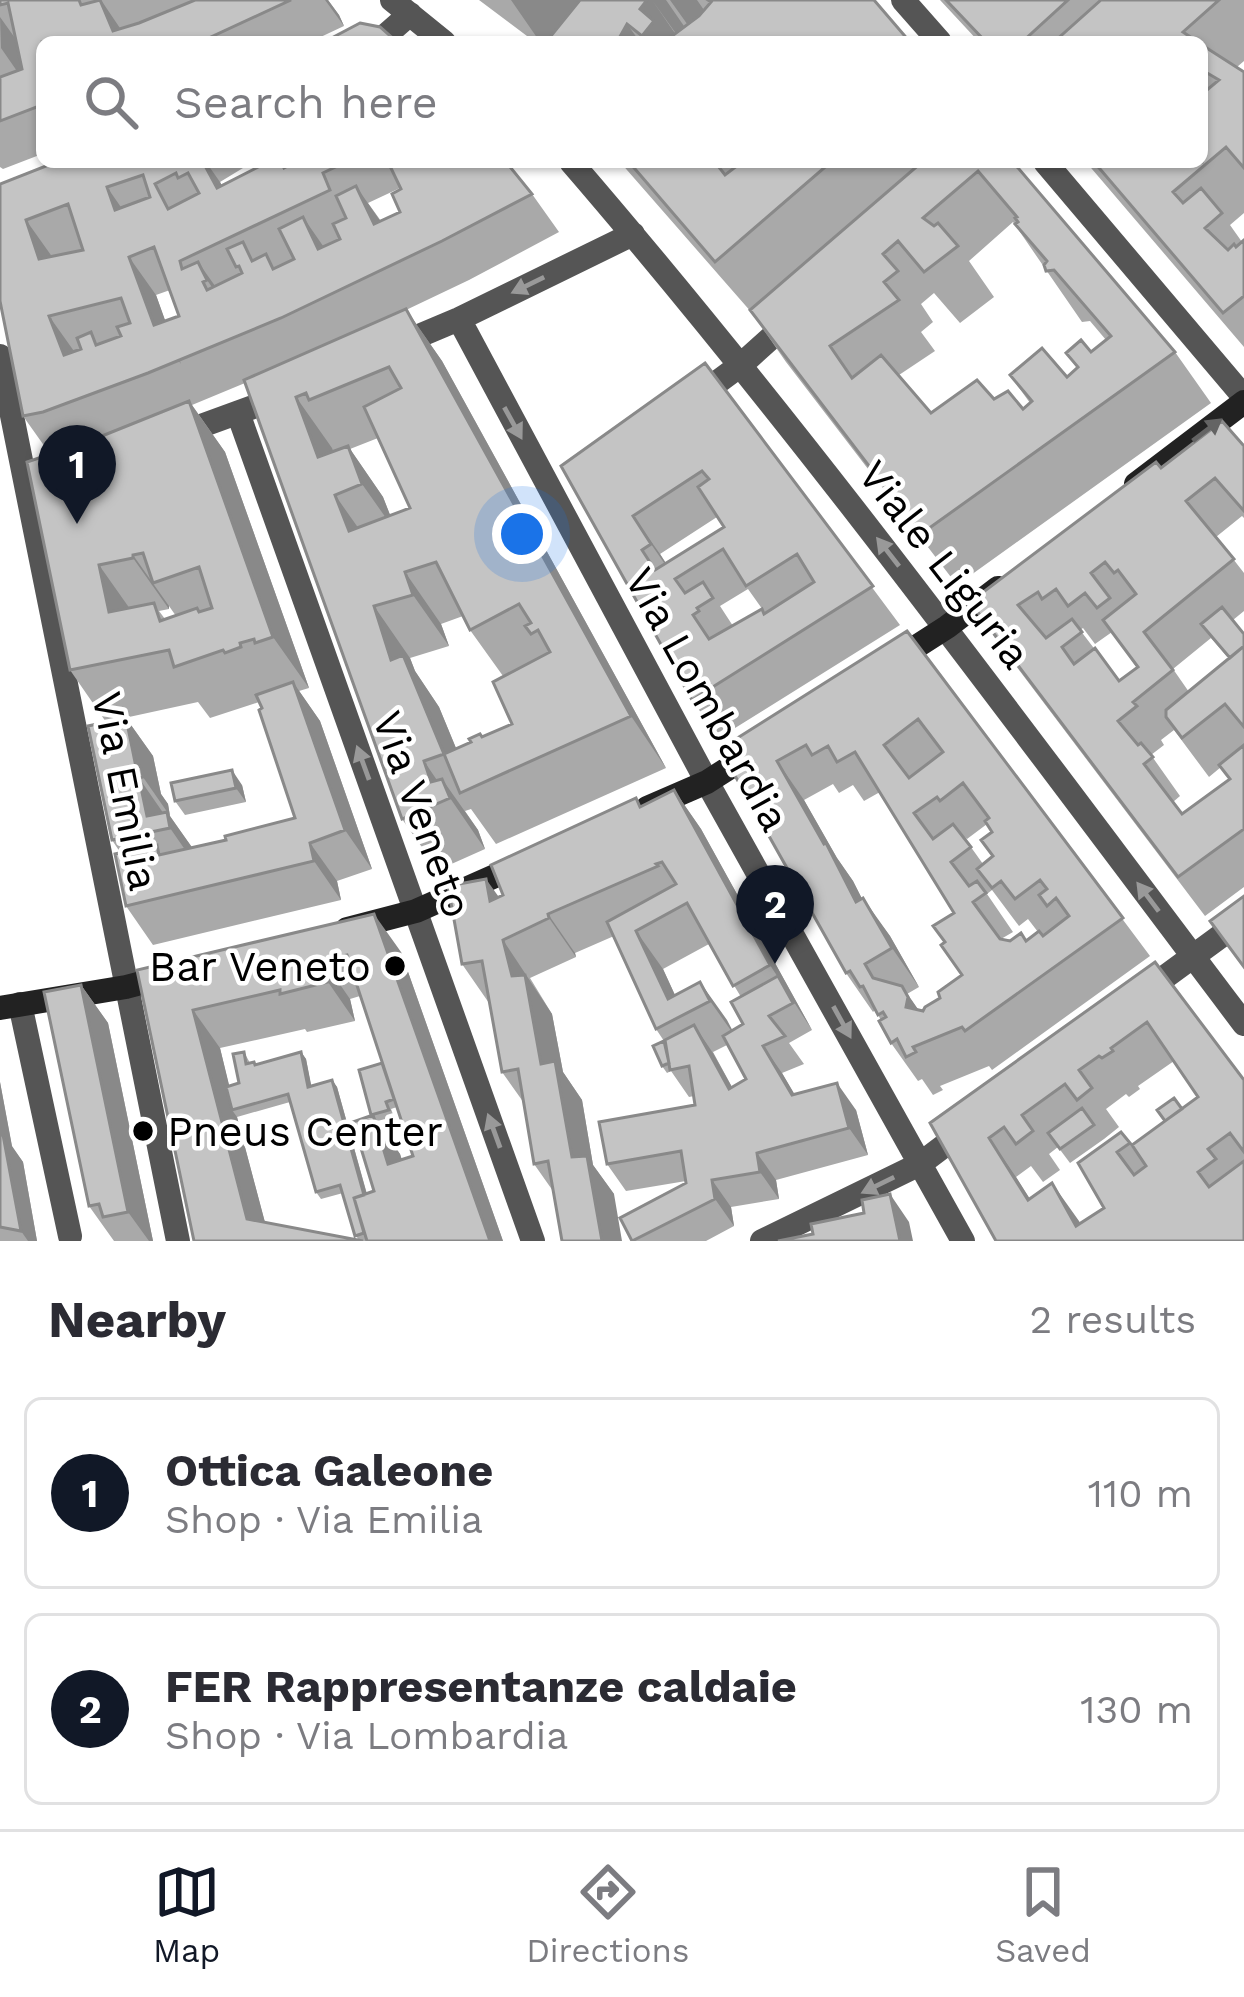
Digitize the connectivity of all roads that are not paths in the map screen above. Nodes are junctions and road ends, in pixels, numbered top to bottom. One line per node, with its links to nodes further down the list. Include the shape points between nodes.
1 (903, 0): 5 (street)
2 (401, 7): 3 (street); 4 (street)
3 (382, 36)
4 (437, 36)
5 (935, 36)
6 (576, 168): 8 (street, Viale Liguria)
7 (1050, 168): 15 (street)
8 (633, 233): 10 (street, one-way to 10); 13 (street, Viale Liguria)
9 (808, 304): 13 (street)
10 (458, 319): 12 (street); 26 (street, Via Lombardia, one-way to 26, via 562,492)
11 (0, 356): 19 (street, Via Emilia)
12 (370, 357)
13 (742, 364): 16 (street); 23 (street, Viale Liguria, one-way to 13)
14 (282, 394): 17 (street)
15 (1244, 400): 21 (street, one-way to 15)
16 (680, 410)
17 (238, 413): 18 (street); 29 (street, Via Veneto, one-way to 17)
18 (153, 443)
19 (37, 484): 20 (street); 34 (street, Via Emilia)
20 (0, 494)
21 (1117, 498)
22 (1027, 567): 23 (street)
23 (946, 627): 24 (street); 32 (street, Viale Liguria, one-way to 23)
24 (870, 677)
25 (773, 739): 26 (street)
26 (707, 782): 27 (street); 39 (street, Via Lombardia, one-way to 39)
27 (634, 814)
28 (547, 853): 29 (street)
29 (416, 911): 31 (street); 42 (street, Via Veneto, one-way to 29)
30 (1244, 919): 32 (street)
31 (327, 934)
32 (1192, 956): 36 (street); 37 (street, Viale Liguria)
33 (193, 969): 34 (street)
34 (126, 987): 35 (street); 41 (street, Via Emilia)
35 (10, 1006): 40 (street)
36 (1120, 1011)
37 (1244, 1024)
38 (993, 1108): 39 (street)
39 (920, 1164): 43 (street, one-way to 43); 44 (street, Via Lombardia)
40 (70, 1236)
41 (178, 1241)
42 (533, 1241)
43 (762, 1241)
44 (963, 1241)

